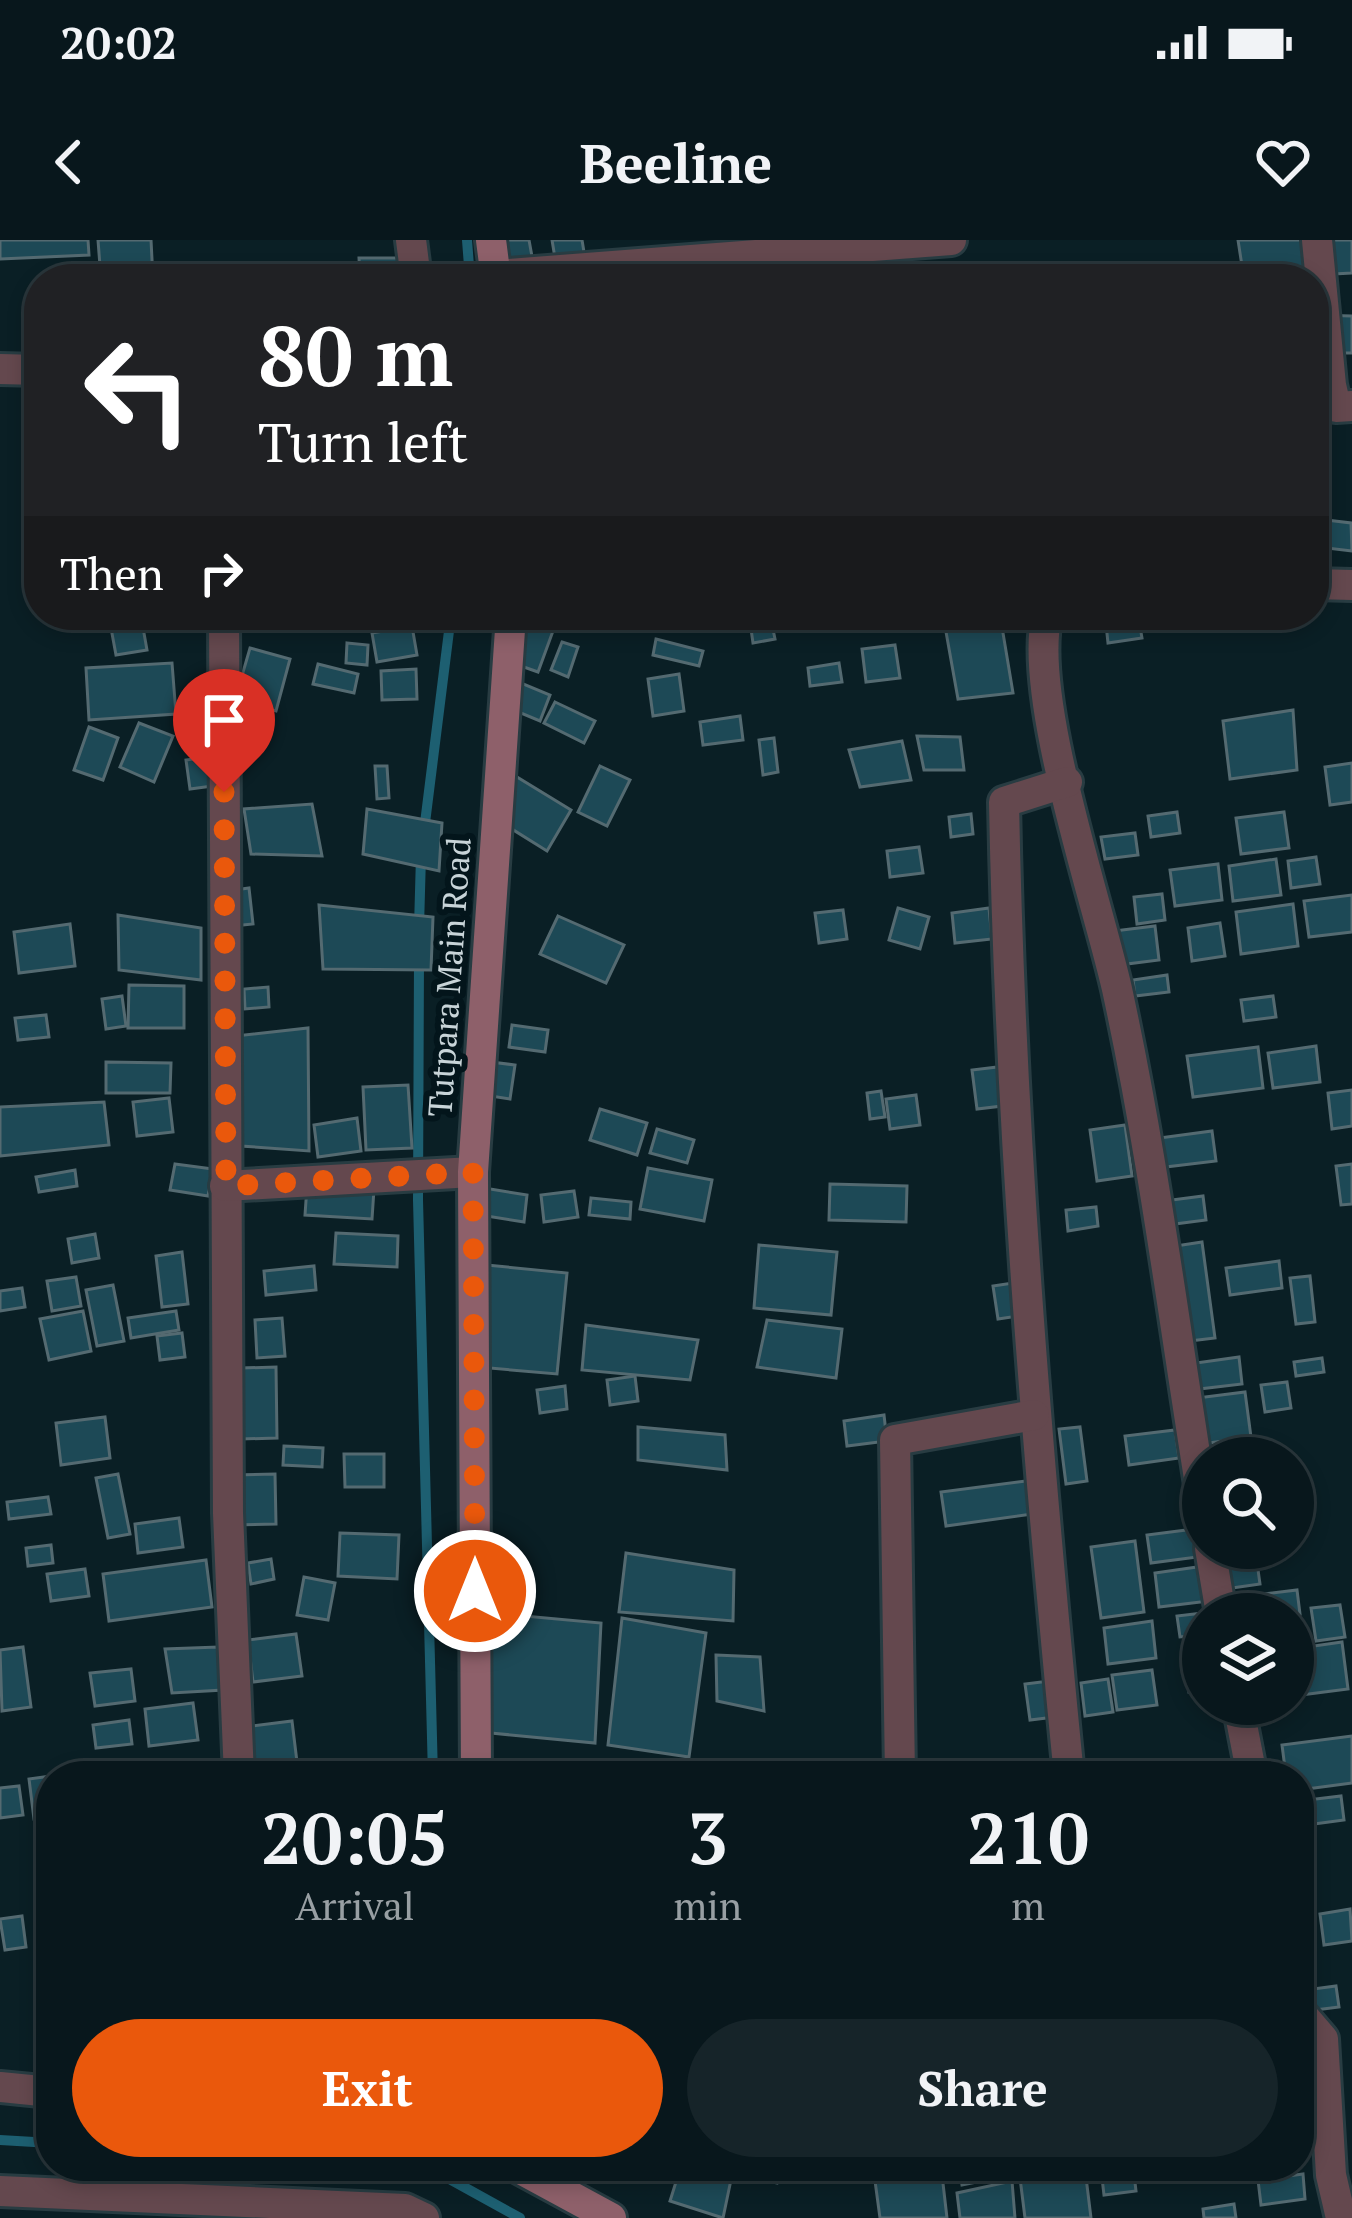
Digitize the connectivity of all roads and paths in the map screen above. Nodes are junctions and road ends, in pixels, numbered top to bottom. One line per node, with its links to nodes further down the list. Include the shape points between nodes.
1 (950, 240): 2 (street)
2 (655, 264)
3 (1329, 365): 4 (street, via 1336,407)
4 (1352, 406)
5 (224, 630): 10 (street)
6 (511, 630): 9 (street, Tutpara Main Road)
7 (1044, 630): 8 (street)
8 (1067, 782): 11 (street, via 1004,802); 12 (street, via 1130,1056)
9 (473, 1172): 10 (street); 15 (street, Tutpara Main Road)
10 (226, 1186): 14 (street)
11 (1034, 1415): 16 (street, via 895,1439); 17 (street)
12 (1192, 1437)
13 (1242, 1725): 18 (street)
14 (238, 1761)
15 (476, 1761)
16 (900, 1761)
17 (1068, 1761)
18 (1249, 1761)
19 (1314, 2029): 22 (street, via 1322,2039)
20 (0, 2087): 21 (street)
21 (36, 2091)
22 (1314, 2116)
23 (1314, 2129): 30 (street)
24 (542, 2181): 29 (street)
25 (0, 2191): 26 (street)
26 (50, 2205): 27 (street)
27 (200, 2208): 28 (street, via 405,2209)
28 (424, 2218)
29 (610, 2218)
30 (1341, 2218)

